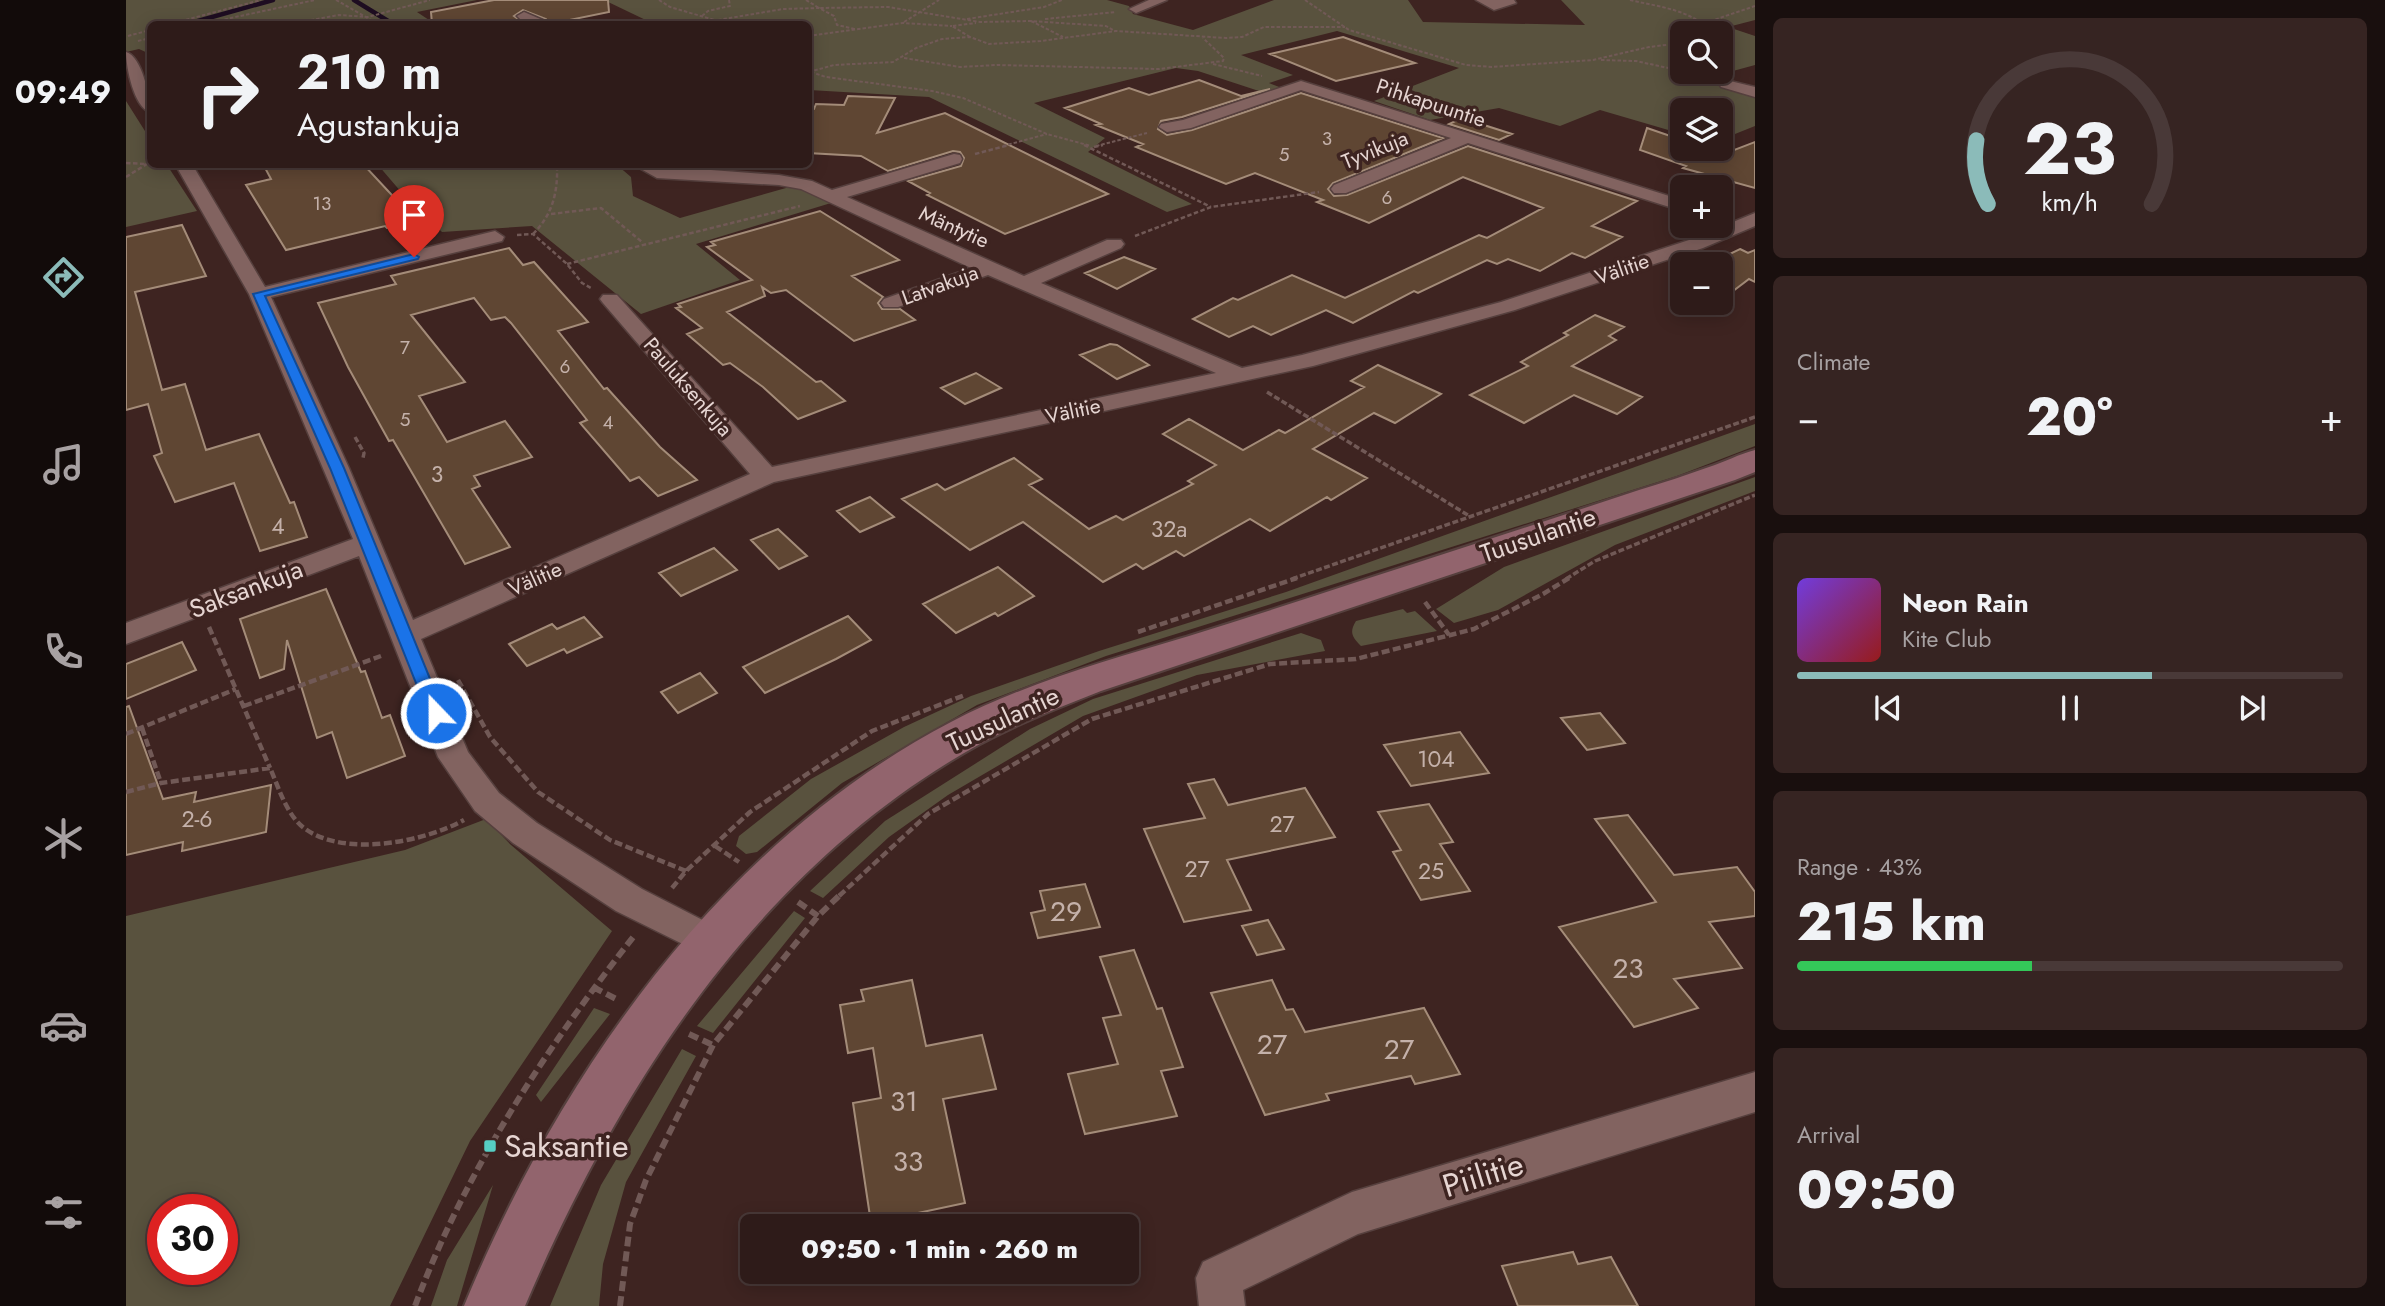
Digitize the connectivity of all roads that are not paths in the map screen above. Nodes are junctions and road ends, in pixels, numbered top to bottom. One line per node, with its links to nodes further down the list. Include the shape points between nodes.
1 (1161, 0): 4 (street)
2 (1482, 0): 3 (street, via 1494,6 1510,3)
3 (1504, 0)
4 (1136, 9)
5 (524, 16): 6 (street)
6 (534, 21)
7 (126, 56): 11 (street)
8 (1284, 80): 10 (street, Pihkapuuntie)
9 (1726, 84): 12 (street)
10 (1301, 85): 13 (street); 14 (street, Pihkapuuntie)
11 (146, 89)
12 (1755, 92)
13 (1167, 127)
14 (1466, 138): 18 (street, Tyvikuja); 20 (street, Pihkapuuntie)
15 (954, 159): 19 (street)
16 (185, 168): 26 (street)
17 (648, 168): 19 (street, Mäntytie, via 657,173 779,180)
18 (1340, 189)
19 (831, 196): 24 (street, Mäntytie)
20 (1670, 202)
21 (1739, 221): 29 (street, Välitie, via 1696,244 1508,306)
22 (495, 237): 26 (street)
23 (1114, 244): 25 (street)
24 (989, 268): 25 (street, Mäntytie); 28 (street, Latvakuja)
25 (1024, 283): 29 (street, Mäntytie)
26 (259, 294): 32 (street)
27 (610, 299): 31 (street, Pauluksenkuja)
28 (891, 303)
29 (1240, 375): 31 (street, Välitie)
30 (1755, 460): 35 (main road, Tuusulantie, via 1053,694 985,723 874,791 823,831 768,880)
31 (766, 476): 34 (street, Välitie)
32 (366, 544): 33 (street, Saksankuja); 34 (street)
33 (126, 634)
34 (414, 636): 35 (street, via 454,757 487,802 525,833 629,900)
35 (711, 942): 38 (main road, Tuusulantie, via 608,1082 541,1200)
36 (1755, 1092): 37 (street, Piilitie, via 1352,1214)
37 (1221, 1292)
38 (494, 1306)

